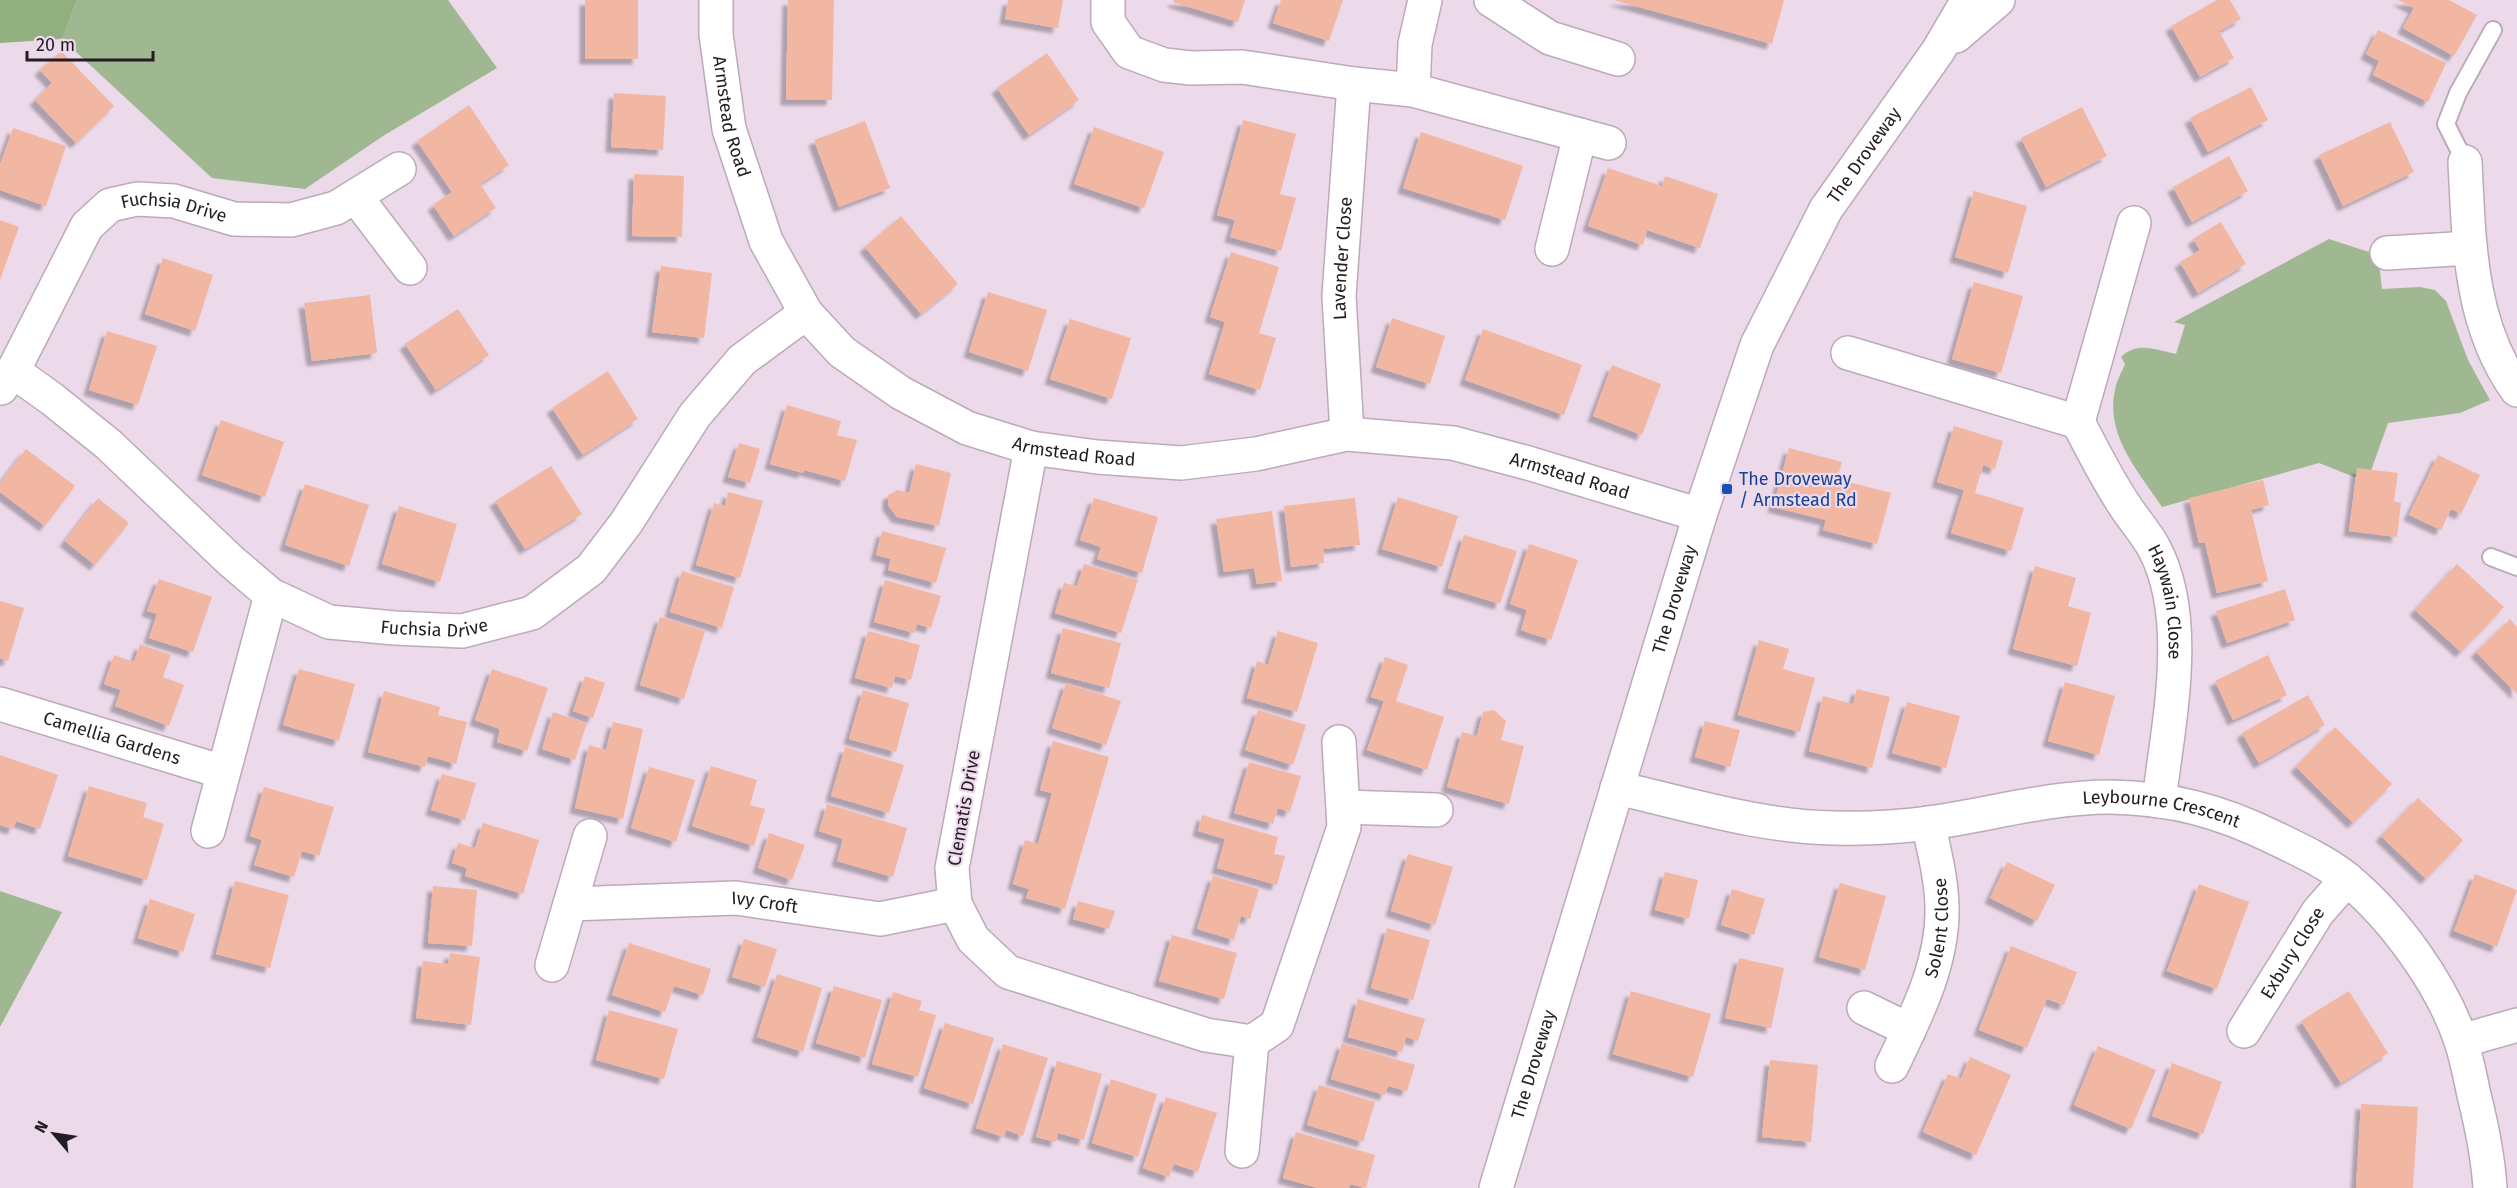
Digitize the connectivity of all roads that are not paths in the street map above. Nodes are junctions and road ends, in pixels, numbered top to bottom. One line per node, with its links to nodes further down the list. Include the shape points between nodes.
1 (716, 0): 20 (street, Armstead Road, via 716,33 729,129 766,241)
2 (1108, 0): 10 (street, via 1108,22 1129,52 1164,65 1242,67)
3 (1425, 0): 11 (street, via 1415,44)
4 (1491, 0): 9 (street, via 1550,38)
5 (1968, 0): 8 (street, The Droveway)
6 (1998, 0): 8 (street, The Droveway)
7 (2493, 30): 12 (lane, via 2458,93 2446,124)
8 (1938, 51): 27 (street, The Droveway, via 1826,208 1757,345)
9 (1618, 59)
10 (1354, 84): 11 (street); 25 (street, Lavender Close, via 1339,296)
11 (1413, 90): 17 (street, via 1595,139)
12 (2465, 162): 16 (street)
13 (399, 169): 14 (street, Fuchsia Drive)
14 (356, 197): 19 (street); 22 (street, Fuchsia Drive, via 336,208 291,220 234,219 174,201 137,199 110,205 87,226)
15 (2134, 224): 24 (street)
16 (2470, 248): 18 (street); 23 (street, via 2486,333 2502,370)
17 (1552, 249)
18 (2387, 254)
19 (410, 268)
20 (806, 313): 26 (street, Armstead Road, via 842,352 900,393 967,428); 30 (street, Fuchsia Drive, via 742,360 694,415 626,523 591,569 532,613 462,631 395,628 329,622)
21 (1848, 353): 24 (street)
22 (7, 380): 30 (street, Fuchsia Drive, via 52,399 108,444)
23 (2517, 390)
24 (2078, 422): 35 (street, Haywain Close, via 2101,467 2154,548 2167,582 2174,616 2174,661)
25 (1347, 434): 26 (street, Armstead Road, via 1256,454 1180,463); 27 (street, Armstead Road, via 1453,442)
26 (1031, 448): 43 (street, Clematis Drive, via 952,868)
27 (1700, 515): 34 (street, The Droveway)
28 (2491, 557): 29 (lane)
29 (2517, 567)
30 (271, 595): 33 (street)
31 (0, 704): 33 (street, Camellia Gardens)
32 (1339, 742): 36 (street)
33 (223, 772): 39 (street)
34 (1617, 788): 38 (street, Leybourne Crescent, via 1780,825 1836,829); 53 (street, The Droveway)
35 (2159, 801): 38 (street, Leybourne Crescent, via 2110,797 2058,801); 41 (street, Leybourne Crescent, via 2196,806 2227,817 2308,854)
36 (1343, 807): 37 (street); 50 (street, via 1344,827 1277,1025)
37 (1436, 810)
38 (1928, 823): 47 (street, Solent Close, via 1937,861 1941,932 1933,972)
39 (208, 831)
40 (590, 836): 42 (street)
41 (2347, 879): 48 (street, Exbury Close, via 2318,912); 49 (street, Leybourne Crescent, via 2417,957 2444,1000)
42 (570, 904): 43 (street, Ivy Croft, via 736,898 880,919); 44 (street)
43 (955, 904): 50 (street, Clematis Drive, via 973,939 1008,972 1206,1035)
44 (552, 965)
45 (1864, 1008): 47 (street)
46 (2517, 1025): 49 (street)
47 (1909, 1030): 51 (street, Solent Close)
48 (2244, 1031)
49 (2461, 1041): 54 (street, Leybourne Crescent, via 2488,1153)
50 (1252, 1042): 52 (street)
51 (1892, 1066)
52 (1242, 1151)
53 (1496, 1188)
54 (2490, 1188)

